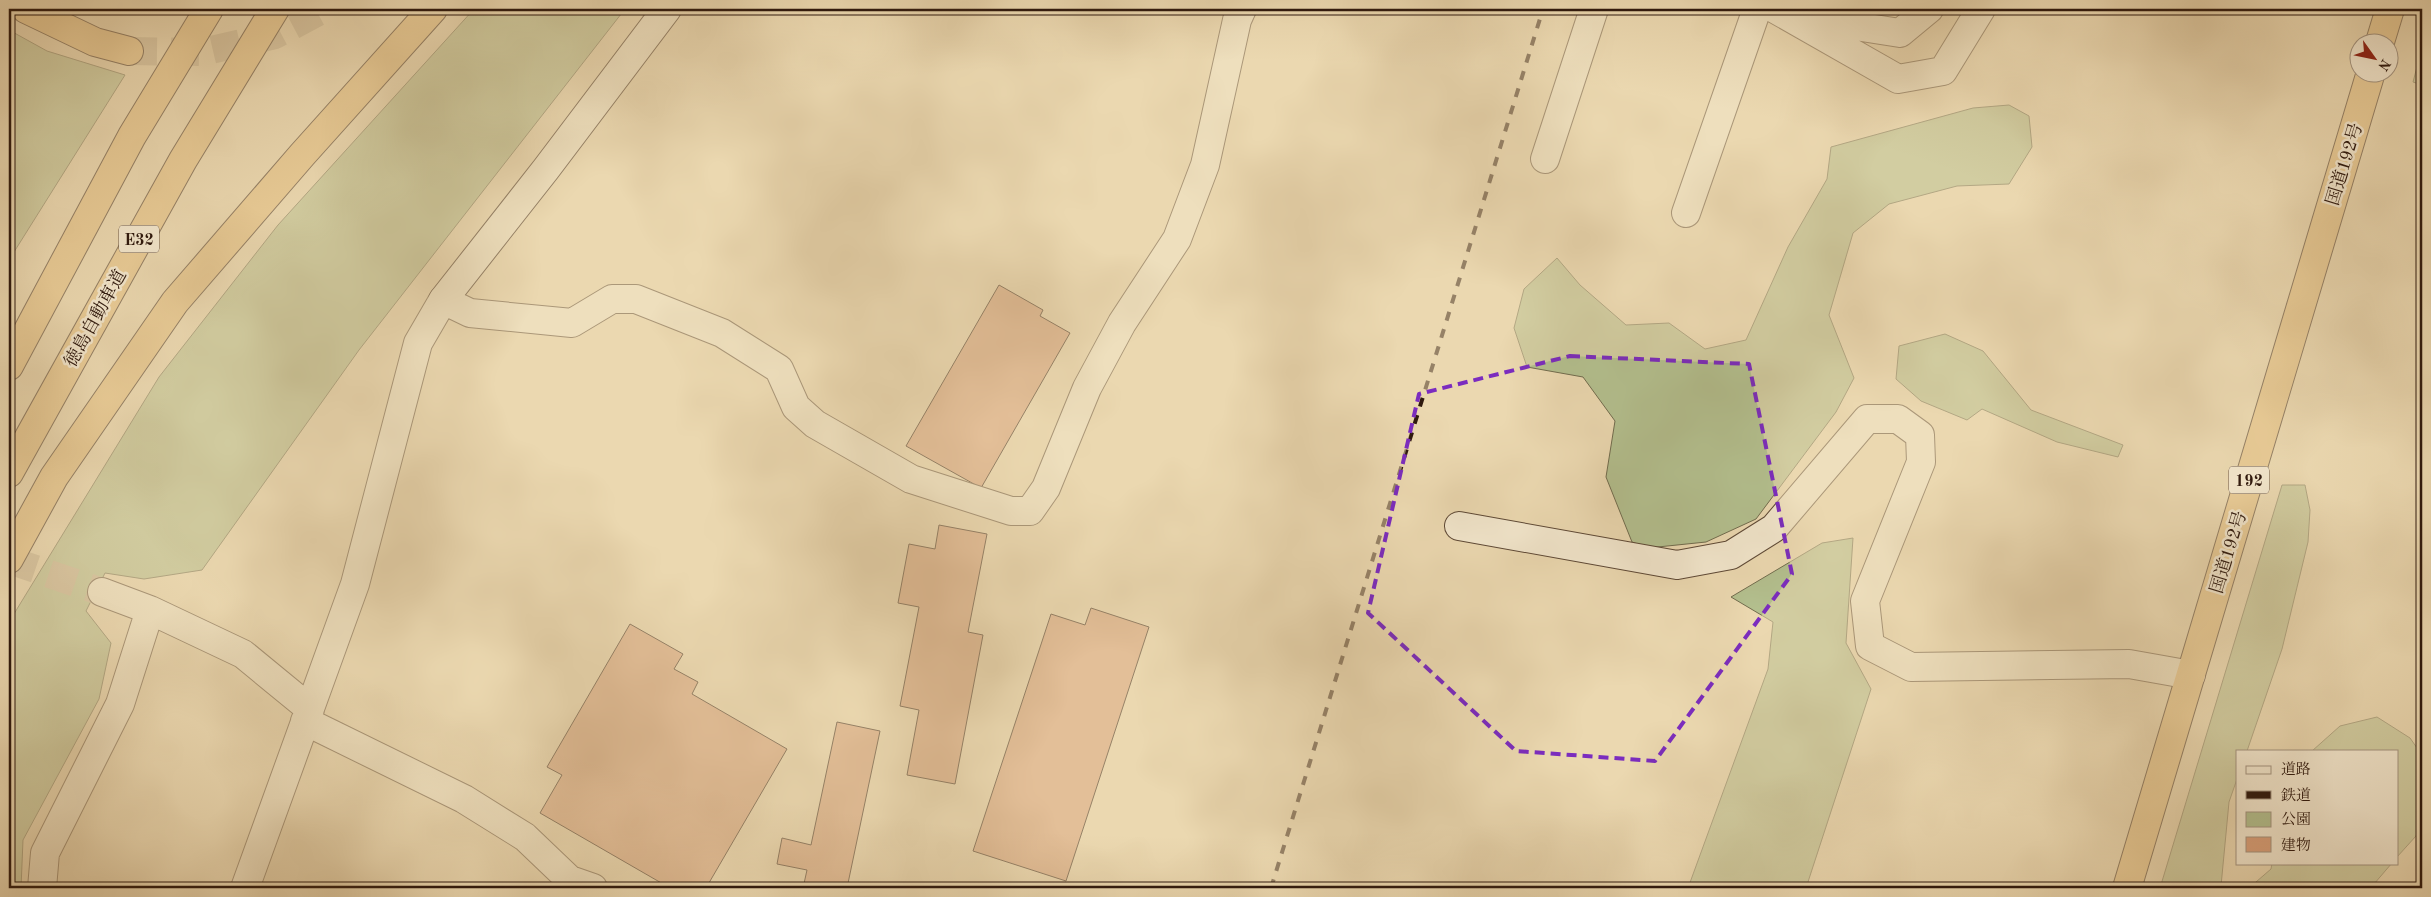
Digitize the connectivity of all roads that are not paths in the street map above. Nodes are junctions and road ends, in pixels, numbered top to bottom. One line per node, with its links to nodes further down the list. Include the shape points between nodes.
1 (26, 9): 15 (highway, via 95,42)
2 (209, 9): 20 (highway, via 132,136)
3 (275, 9): 21 (highway, 徳島自動車道 / E32, via 183,160)
4 (433, 9): 23 (highway, via 175,302 54,477)
5 (667, 9): 19 (street)
6 (1242, 9): 19 (street, via 1205,165 1177,239 1122,323 1091,380 1046,488 1030,510 1011,511 911,478 802,413 796,408 779,369 722,333 636,299 612,299 572,324 470,313)
7 (1594, 9): 17 (street)
8 (1757, 9): 18 (street)
9 (1775, 9): 13 (street)
10 (1930, 9): 13 (street, via 1900,33 1817,20)
11 (1981, 9): 13 (street, via 1943,71 1898,79)
12 (2390, 9): 14 (highway)
13 (1802, 24)
14 (2383, 32)
15 (129, 51)
16 (2368, 82): 26 (highway, 国道192号 / 192)
17 (1545, 159)
18 (1686, 213)
19 (443, 300): 27 (street, via 418,343 355,584)
20 (9, 366)
21 (9, 474)
22 (1459, 526): 26 (street, via 1677,565 1731,555 1774,528 1868,419 1898,419 1920,435 1921,462 1865,601 1870,646 1911,667 2129,664)
23 (9, 560)
24 (102, 592): 25 (street)
25 (150, 610): 27 (street, via 243,654); 28 (street, via 120,704 45,853)
26 (2191, 675): 31 (highway, 国道192号 / 192)
27 (307, 715): 29 (street); 30 (street, via 464,799 525,837 570,880)
28 (42, 888)
29 (245, 888)
30 (593, 888)
31 (2127, 888)

